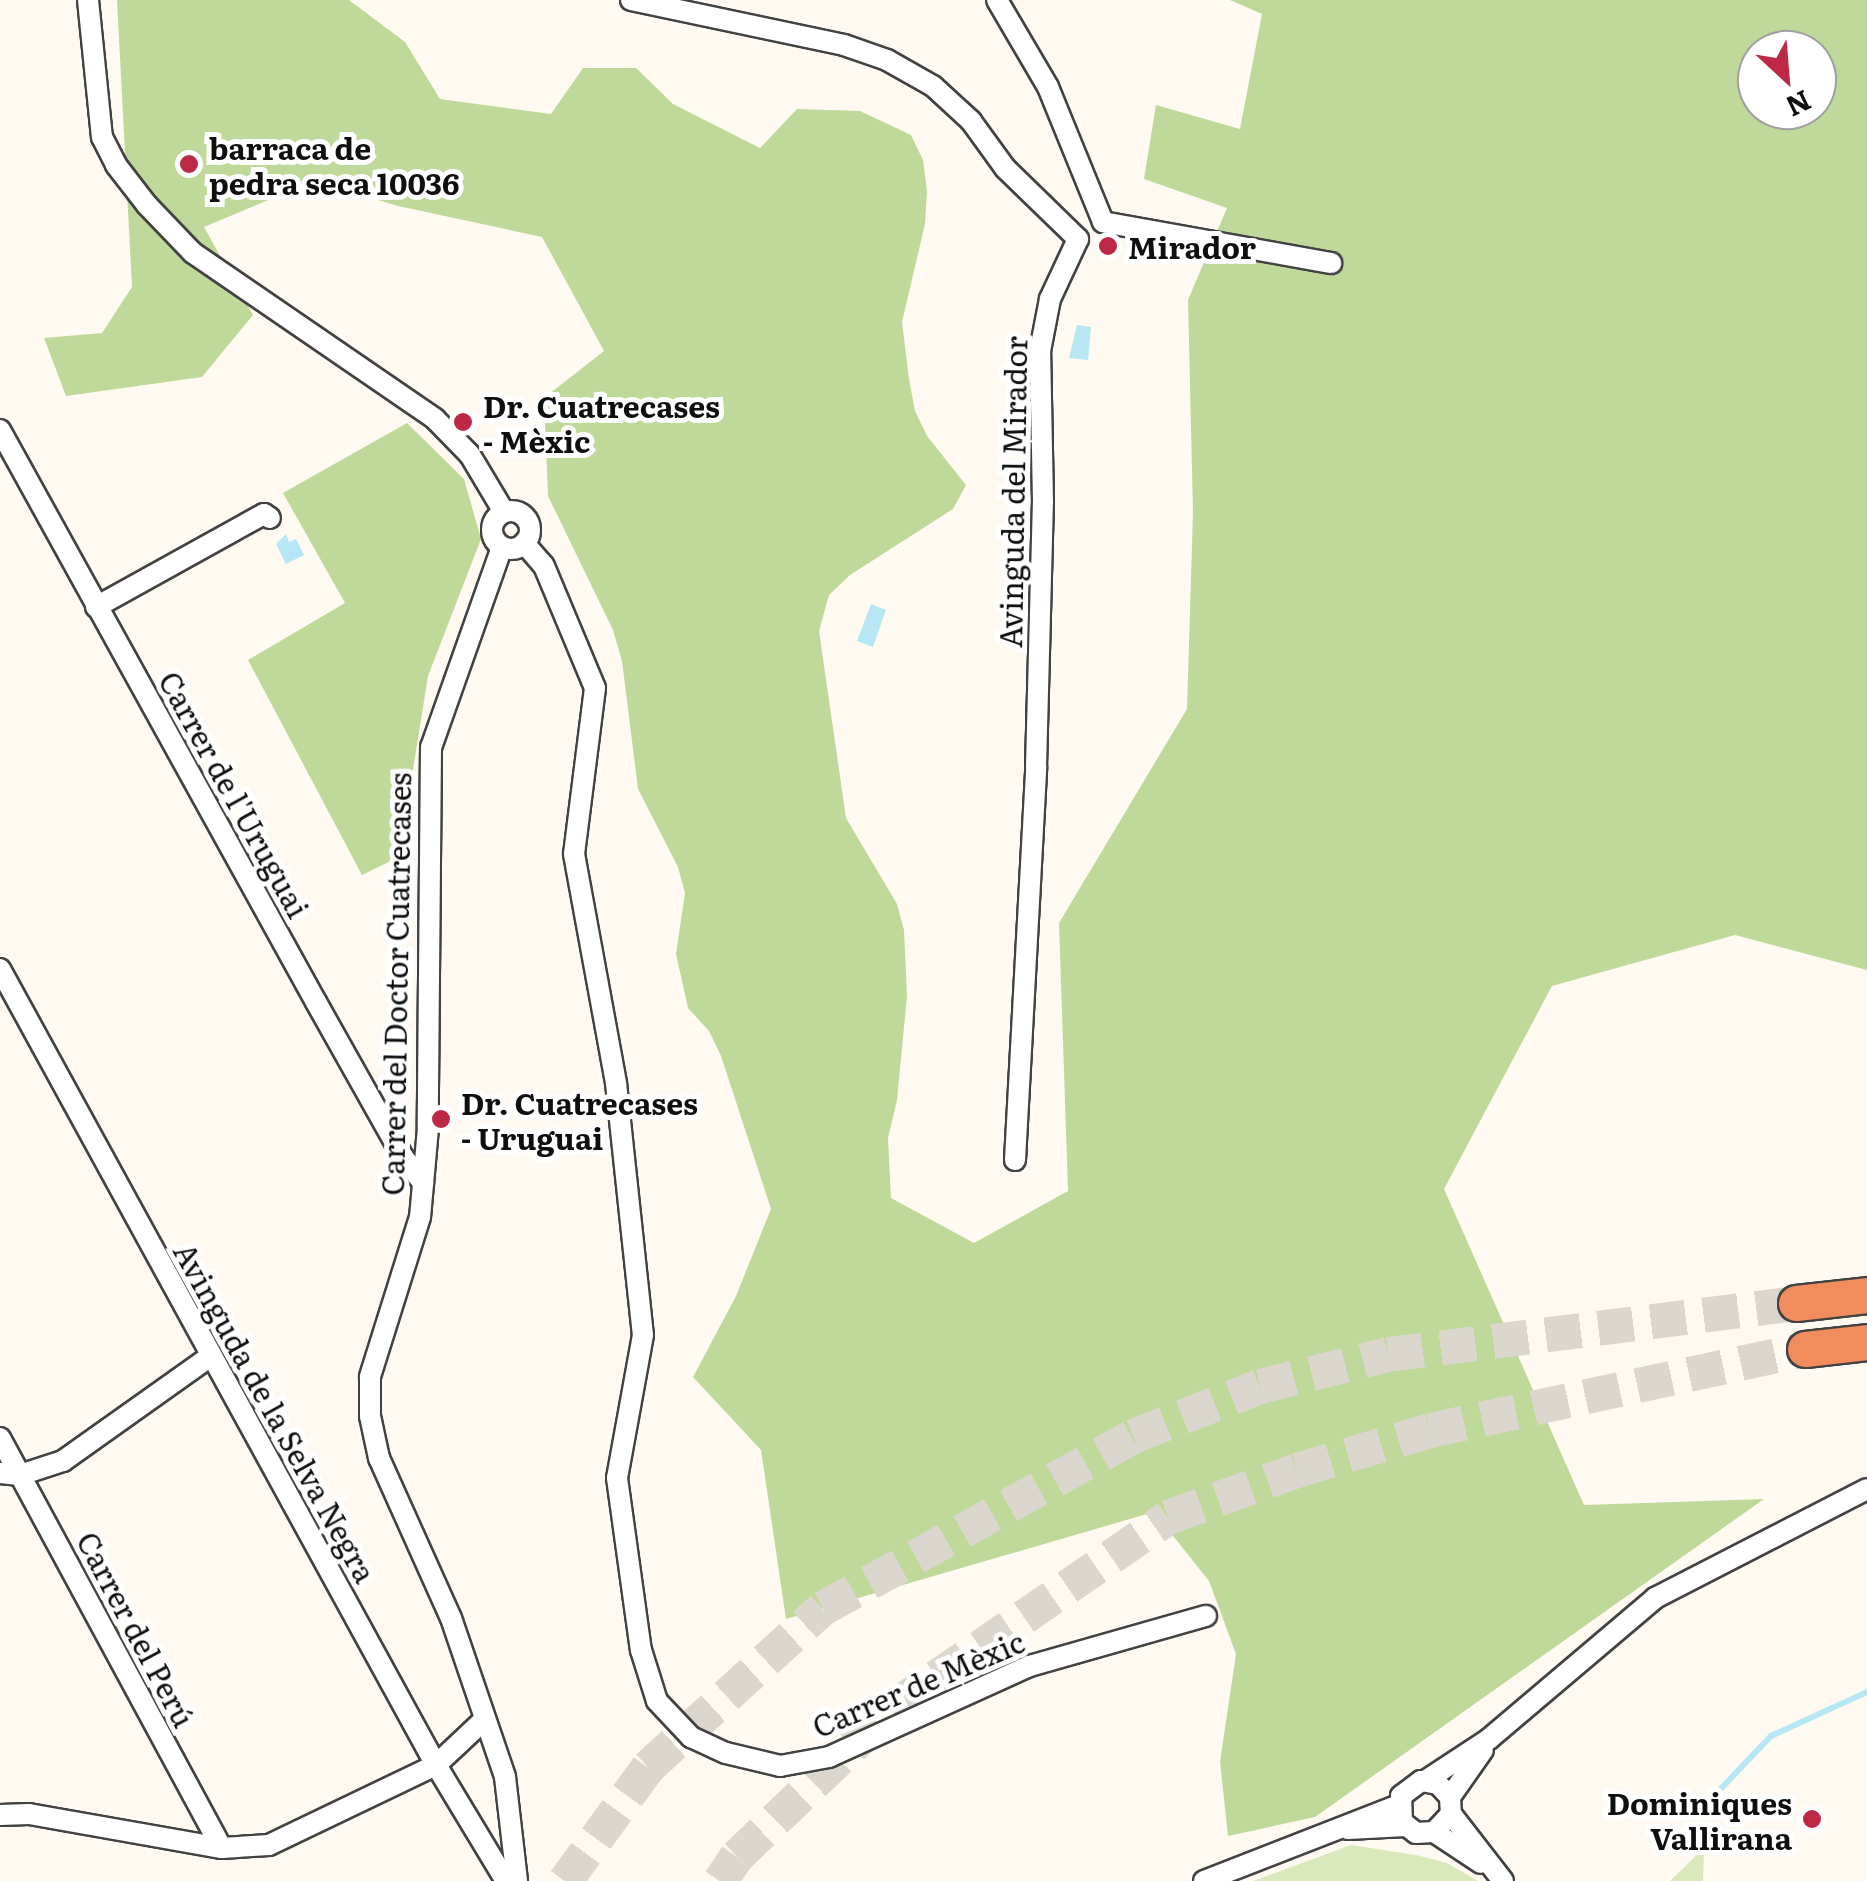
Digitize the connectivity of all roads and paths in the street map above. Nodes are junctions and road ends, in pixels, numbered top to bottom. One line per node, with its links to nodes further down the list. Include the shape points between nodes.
1 (88, 0): 8 (street, via 102,138 147,205 193,253 435,418 470,455)
2 (632, 0): 5 (street, via 888,60 933,86 971,121 1005,168)
3 (998, 0): 4 (street, via 1048,88)
4 (1103, 222): 5 (street); 6 (street)
5 (1078, 239): 14 (street, Avinguda del Mirador, via 1050,299 1040,351 1036,767)
6 (1332, 263)
7 (0, 430): 12 (street, Carrer de l'Uruguai)
8 (504, 512): 10 (street, via 528,521); 11 (street, via 493,524)
9 (270, 518): 12 (street, via 264,514)
10 (524, 543): 11 (street); 24 (street, Carrer de Mèxic, via 544,566 594,688 574,854 616,1082 643,1336 617,1478 642,1650 657,1702 692,1737 726,1754 780,1766 829,1757 1030,1666)
11 (502, 547): 15 (street, Carrer del Doctor Cuatrecases, via 431,746 432,974)
12 (96, 607): 15 (street, Carrer de l'Uruguai)
13 (0, 969): 20 (street, Avinguda de la Selva Negra)
14 (1015, 1160)
15 (423, 1183): 25 (street, Carrer del Doctor Cuatrecases, via 420,1217 370,1377 370,1416 379,1458 451,1618)
16 (1867, 1295): 17 (highway)
17 (1796, 1303)
18 (1867, 1342): 19 (highway)
19 (1805, 1349)
20 (211, 1356): 22 (street, via 63,1461); 27 (street, Avinguda de la Selva Negra)
21 (0, 1438): 22 (street, Carrer del Perú)
22 (10, 1474): 35 (street, Carrer del Perú)
23 (1867, 1489): 26 (street, via 1655,1598)
24 (1206, 1616)
25 (485, 1719): 27 (street); 38 (street, Carrer del Doctor Cuatrecases, via 505,1778)
26 (1489, 1739): 28 (street); 30 (street)
27 (436, 1765): 35 (street, via 270,1844); 37 (street, Avinguda de la Selva Negra)
28 (1425, 1781): 29 (street, via 1406,1788); 30 (street, via 1438,1784)
29 (1398, 1804): 32 (street); 33 (street)
30 (1451, 1805): 34 (street); 36 (street)
31 (0, 1815): 35 (street, via 29,1814)
32 (1406, 1826): 33 (street); 34 (street)
33 (1331, 1829): 39 (street)
34 (1434, 1832): 36 (street)
35 (222, 1848)
36 (1497, 1875)
37 (506, 1881)
38 (517, 1881)
39 (1204, 1881)

